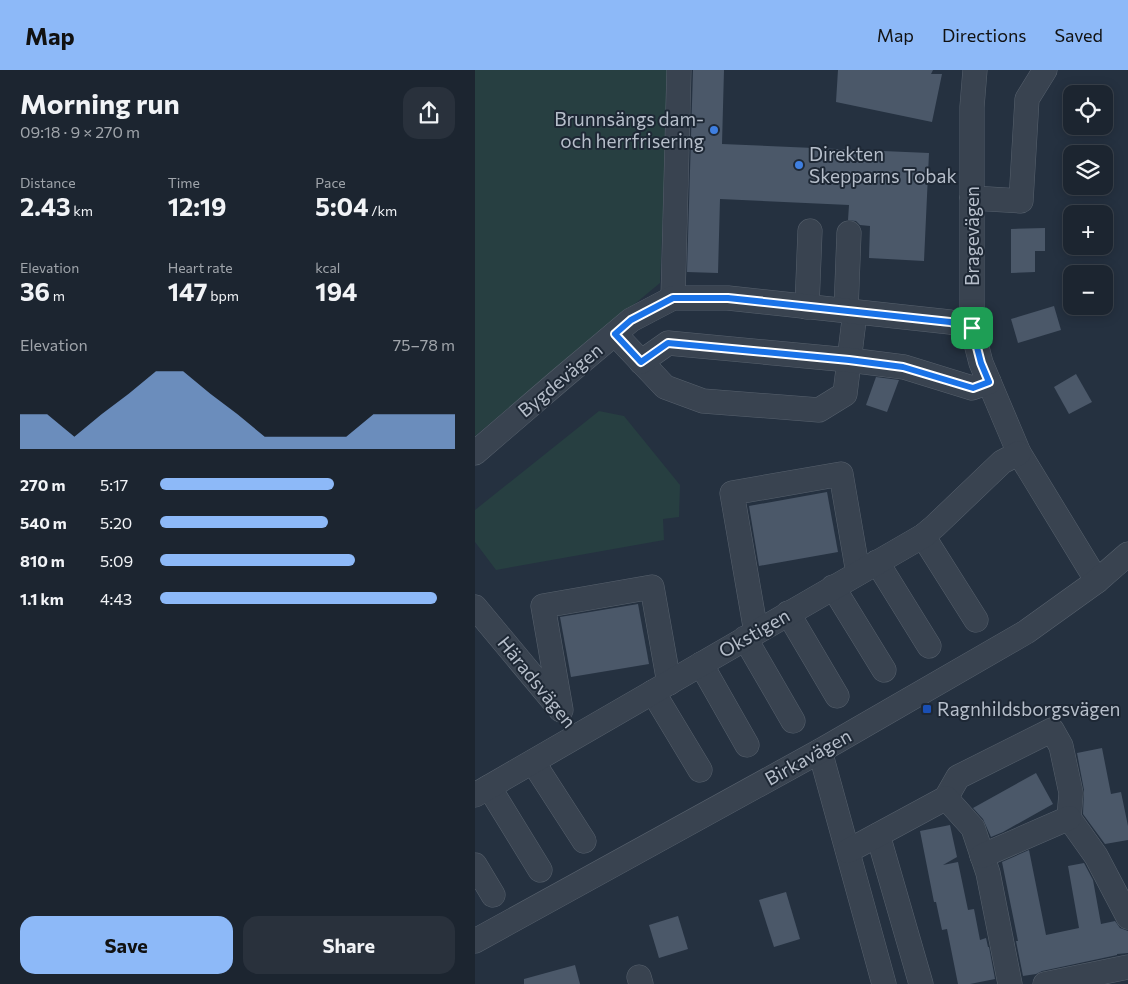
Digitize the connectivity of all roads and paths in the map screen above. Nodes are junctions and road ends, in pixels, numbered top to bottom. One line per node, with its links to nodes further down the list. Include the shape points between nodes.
1 (679, 70): 7 (street)
2 (975, 70): 4 (street, Bragevägen)
3 (1045, 70): 4 (street, via 1027,99 1021,201)
4 (972, 198): 10 (street, Bragevägen)
5 (810, 231): 8 (street)
6 (849, 233): 9 (street)
7 (673, 298): 8 (street, Bygdevägen, via 728,298); 11 (street, Bygdevägen, via 631,320)
8 (807, 307): 9 (street, Bygdevägen)
9 (850, 312): 10 (street, Bygdevägen, via 950,322); 12 (street)
10 (972, 328): 14 (street, Bragevägen)
11 (615, 334): 13 (street); 15 (street, Bygdevägen)
12 (849, 360): 13 (street, via 668,343); 13 (street, via 845,394 819,410 703,401 665,387); 14 (street, via 903,367 973,388)
13 (641, 362)
14 (989, 382): 16 (street, Bragevägen)
15 (475, 453)
16 (1019, 453): 17 (street, Okstigen, via 1002,462); 20 (street, Bragevägen)
17 (923, 536): 19 (street, Okstigen); 24 (street)
18 (1128, 554): 20 (street, Birkavägen)
19 (867, 568): 21 (street, Okstigen); 25 (street, via 841,474 732,493); 26 (street)
20 (1097, 581): 35 (street, Birkavägen, via 1026,632)
21 (833, 587): 23 (street, Okstigen); 28 (street)
22 (475, 607): 31 (street, Häradsvägen)
23 (788, 613): 25 (street, Okstigen); 30 (street)
24 (976, 620)
25 (750, 635): 27 (street, Okstigen); 32 (street)
26 (929, 646)
27 (701, 664): 29 (street, Okstigen); 34 (street)
28 (884, 670)
29 (661, 687): 31 (street, via 652,586 543,606); 33 (street, Okstigen); 37 (street)
30 (837, 696)
31 (561, 710): 33 (street, Häradsvägen)
32 (793, 721)
33 (580, 734): 36 (street, Okstigen)
34 (747, 745)
35 (821, 751): 43 (street); 49 (street, Birkavägen)
36 (533, 762): 38 (street, Okstigen); 42 (street)
37 (700, 770)
38 (482, 791): 46 (street)
39 (946, 798): 40 (street, via 958,777 1052,730 1061,746 1071,793); 41 (street); 44 (street, via 973,828)
40 (1069, 818): 44 (street); 48 (street, via 1097,856)
41 (877, 835): 43 (street); 52 (street)
42 (584, 841)
43 (848, 851): 51 (street)
44 (982, 856): 53 (street)
45 (475, 866): 47 (street)
46 (539, 870)
47 (493, 895)
48 (1128, 917)
49 (475, 941)
50 (1128, 968): 54 (street)
51 (884, 984)
52 (921, 984)
53 (1010, 984)
54 (1045, 984)

